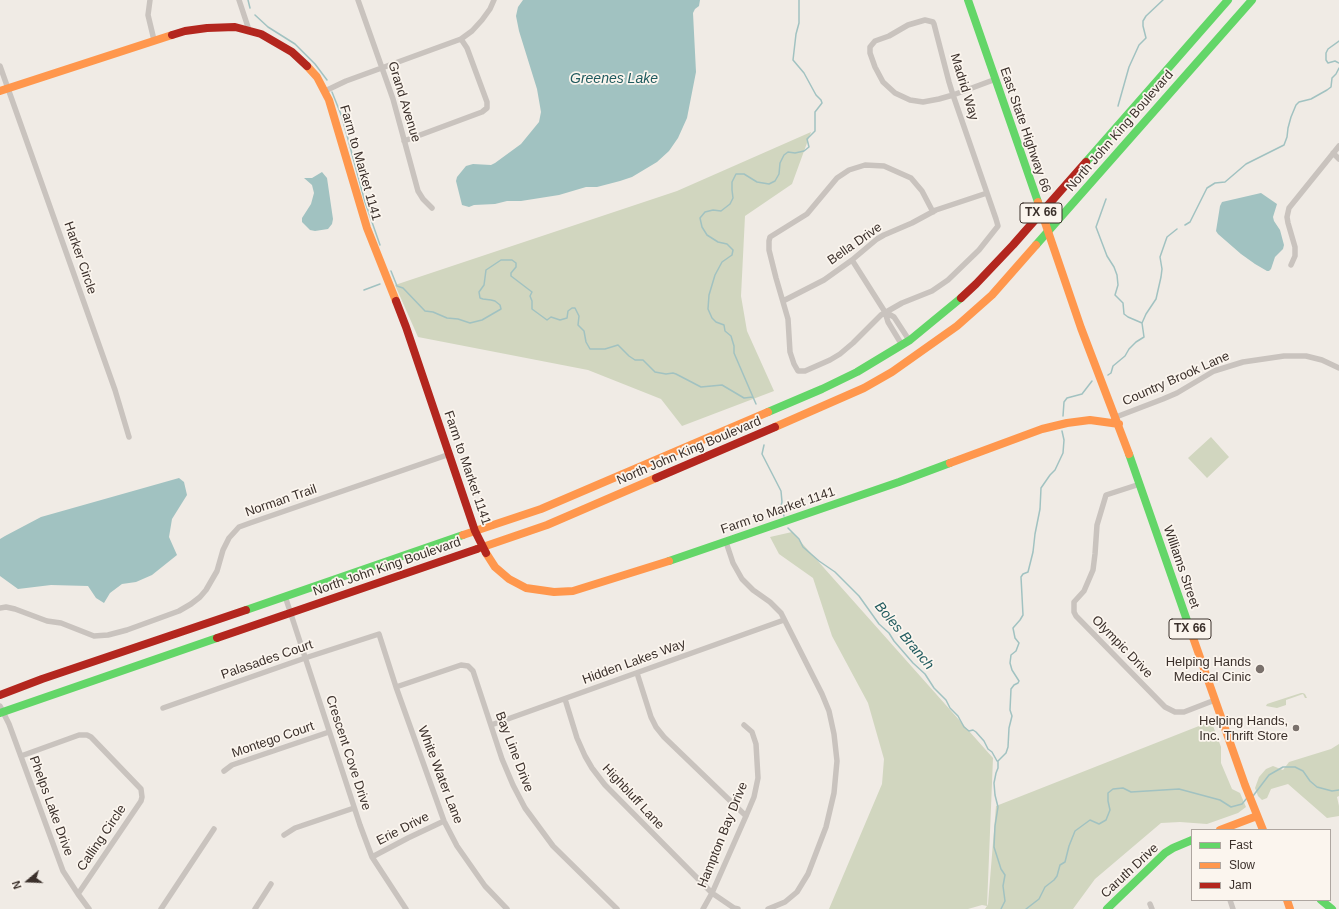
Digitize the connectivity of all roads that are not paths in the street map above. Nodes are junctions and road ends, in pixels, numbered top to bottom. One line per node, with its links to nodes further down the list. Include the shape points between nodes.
1 (150, 0): 10 (street, via 148,15)
2 (239, 0): 8 (street)
3 (358, 0): 12 (street, Grand Avenue)
4 (494, 0): 9 (street, via 482,20)
5 (968, 0): 13 (main road, East State Highway 66 / TX 66)
6 (1228, 0): 24 (main road, North John King Boulevard)
7 (1252, 0): 25 (main road, North John King Boulevard)
8 (249, 30): 10 (main road, Farm to Market 1141, via 235,27 207,28); 15 (main road, Farm to Market 1141, via 292,52 317,77)
9 (461, 39): 12 (street); 17 (street, via 467,48 487,108)
10 (154, 40): 14 (main road, Farm to Market 1141)
11 (0, 66): 14 (street, Harker Circle)
12 (382, 68): 15 (street); 17 (street, Grand Avenue)
13 (996, 79): 16 (street); 24 (main road, East State Highway 66 / TX 66)
14 (4, 89): 35 (street, Harker Circle, via 115,390)
15 (325, 91): 37 (main road, Farm to Market 1141, via 336,120 367,228 406,327)
16 (953, 94): 16 (street, Madrid Way, via 933,22 925,20 908,25 870,46 870,53 879,76 895,93 910,100 923,102); 21 (street, Madrid Way)
17 (404, 141): 22 (street, Grand Avenue, via 418,191)
18 (1339, 146): 19 (street)
19 (1333, 153): 20 (street); 27 (street, via 1289,208 1288,223 1296,247)
20 (1339, 159)
21 (987, 193): 23 (street, Bella Drive); 29 (street, Madrid Way, via 998,226 979,250 948,280 932,291 902,302)
22 (432, 208)
23 (933, 212): 26 (street, Bella Drive, via 877,239); 28 (street, via 922,191 911,178 884,166 865,165 849,170 837,178 807,214 770,237 769,250)
24 (1041, 212): 25 (main road, East State Highway 66 / TX 66); 30 (main road, North John King Boulevard, via 976,284)
25 (1048, 231): 31 (main road, North John King Boulevard, via 992,295 957,326); 33 (main road, East State Highway 66 / TX 66, via 1081,328)
26 (852, 260): 28 (street, Bella Drive, via 824,280); 29 (street)
27 (1291, 265)
28 (783, 301): 29 (street, via 788,319 790,352 798,371 818,366 840,354)
29 (886, 312): 30 (street, via 894,317)
30 (905, 343): 31 (main road); 34 (main road, North John King Boulevard, via 822,389)
31 (915, 356): 36 (main road, North John King Boulevard, via 892,372 832,404)
32 (1339, 368): 33 (street, Country Brook Lane, via 1306,356 1284,356 1243,362 1214,371 1176,393)
33 (1117, 420): 38 (main road, Williams Street / TX 66); 40 (main road, Farm to Market 1141, via 1090,420 1042,429)
34 (712, 436): 36 (main road); 39 (main road, North John King Boulevard, via 541,509)
35 (129, 437)
36 (718, 452): 41 (main road, North John King Boulevard, via 547,525)
37 (450, 454): 39 (main road, Farm to Market 1141); 43 (street, Norman Trail, via 239,527 229,538 217,571 200,597 179,611 127,630 94,636 15,609)
38 (1140, 484): 52 (main road, Williams Street / TX 66); 52 (street, Olympic Drive, via 1106,496 1097,525 1093,570 1084,591 1074,602 1074,612 1165,708 1184,712)
39 (475, 531): 41 (main road, Farm to Market 1141); 42 (main road, North John King Boulevard)
40 (726, 542): 41 (main road, Farm to Market 1141, via 573,591 554,592 526,588 509,579 489,560); 45 (street, via 742,579 782,612)
41 (483, 548): 44 (main road, North John King Boulevard)
42 (285, 596): 44 (street, Crescent Cove Drive); 50 (main road, North John King Boulevard)
43 (0, 608)
44 (290, 613): 47 (street, Crescent Cove Drive); 54 (main road, North John King Boulevard)
45 (784, 620): 48 (street, Hidden Lakes Way); 82 (street, via 829,711 837,761 834,793 826,827 808,874 797,892 785,902)
46 (379, 634): 47 (street, Palasades Court); 49 (street, White Water Lane)
47 (305, 658): 53 (street, Palasades Court); 57 (street, Crescent Cove Drive)
48 (636, 673): 51 (street, Hidden Lakes Way); 61 (street, via 656,727)
49 (396, 687): 55 (street, Bay Line Drive, via 461,665 468,666 473,671); 63 (street, White Water Lane)
50 (0, 695)
51 (564, 698): 55 (street, Hidden Lakes Way); 71 (street, Highbluff Lane, via 577,738 592,768 605,785)
52 (1215, 700): 62 (main road, Williams Street / TX 66)
53 (163, 708)
54 (1, 710): 58 (street, Phelps Lake Drive)
55 (491, 725): 79 (street, Bay Line Drive, via 513,785 525,808 553,846)
56 (744, 725): 61 (street, Hampton Bay Drive, via 752,732 758,762 754,797)
57 (329, 732): 59 (street, Montego Court, via 232,765); 60 (street, Crescent Cove Drive)
58 (21, 756): 72 (street, Phelps Lake Drive, via 57,855); 72 (street, Calling Circle, via 79,735 87,735 139,786 142,793 140,801)
59 (224, 771)
60 (354, 808): 67 (street, via 295,828); 69 (street, Crescent Cove Drive)
61 (746, 816): 71 (street, Hampton Bay Drive)
62 (1257, 816): 65 (main road); 66 (main road, Williams Street / TX 66)
63 (444, 820): 69 (street, Erie Drive); 78 (street, White Water Lane, via 457,846 484,886)
64 (214, 829): 75 (street)
65 (1223, 829)
66 (1262, 829)
67 (284, 835)
68 (1191, 840): 83 (main road, Caruth Drive, via 1165,853)
69 (372, 857): 77 (street, Crescent Cove Drive)
70 (272, 884): 76 (street)
71 (712, 893): 80 (street, Hampton Bay Drive); 81 (street, Highbluff Lane)
72 (78, 894): 74 (street, Phelps Lake Drive)
73 (1322, 901): 84 (main road)
74 (89, 909)
75 (161, 909)
76 (255, 909)
77 (406, 909)
78 (507, 909)
79 (617, 909)
80 (703, 909)
81 (738, 909)
82 (770, 909)
83 (1107, 909)
84 (1332, 909)

